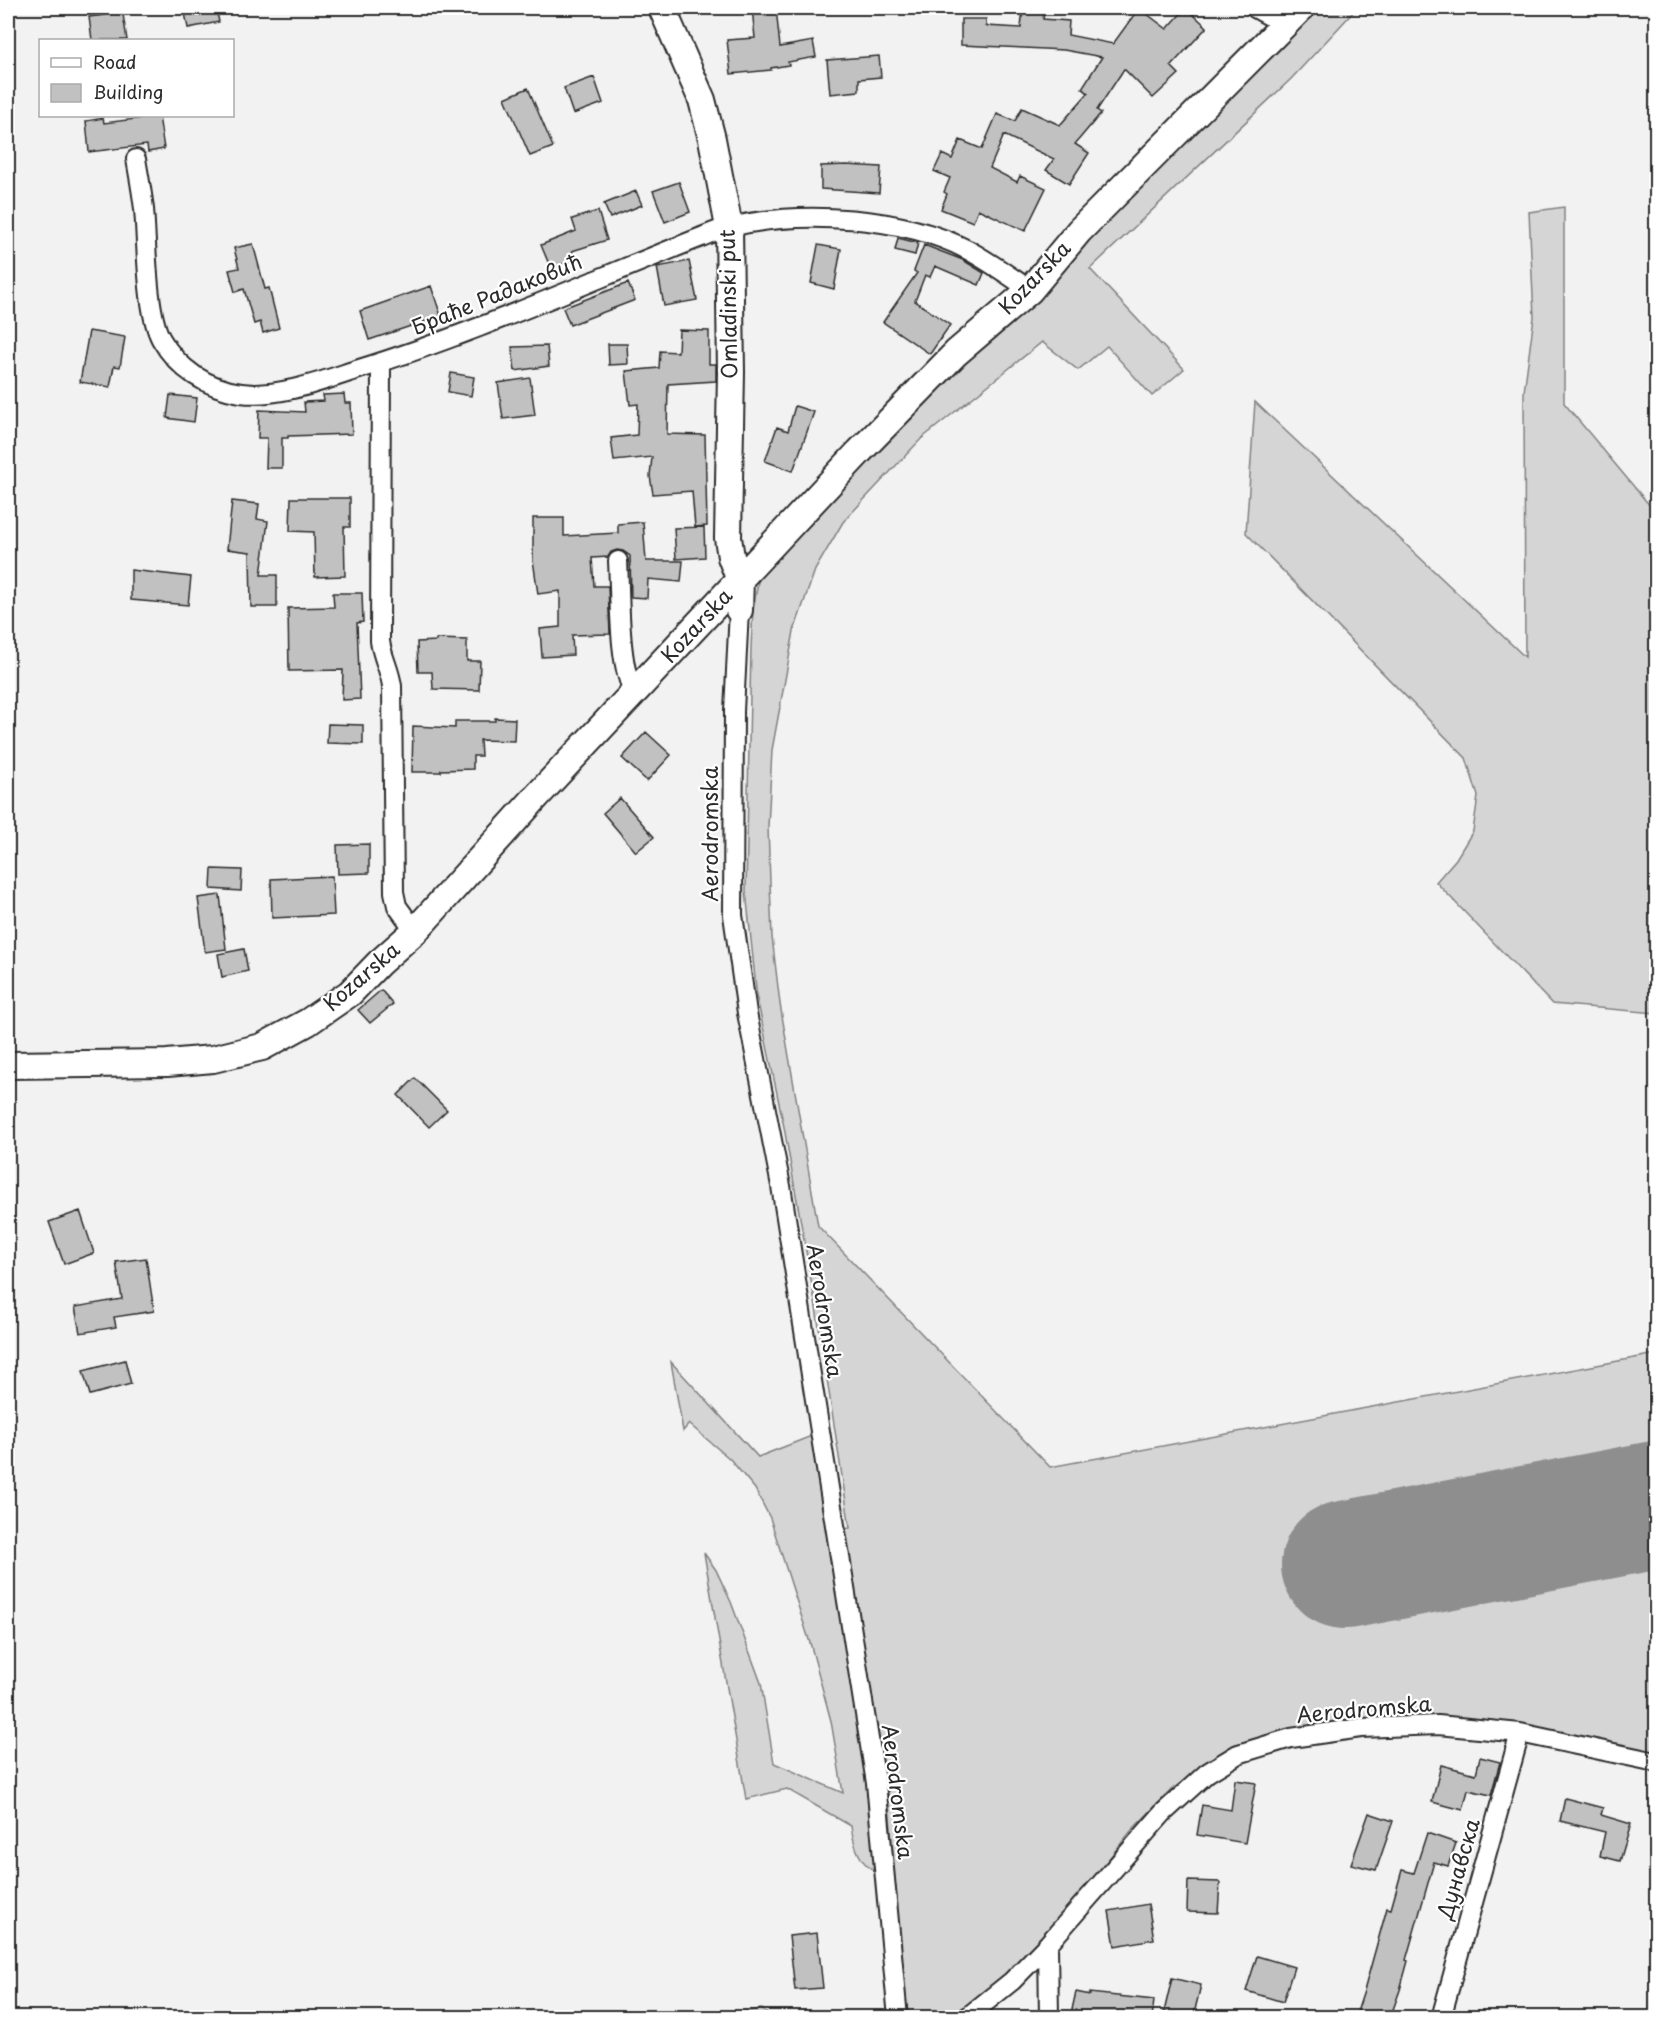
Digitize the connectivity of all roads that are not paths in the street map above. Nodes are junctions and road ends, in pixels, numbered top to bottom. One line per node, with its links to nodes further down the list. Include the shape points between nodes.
1 (662, 8): 5 (street, Omladinski put, via 702,100)
2 (1255, 8): 3 (street)
3 (1292, 16): 6 (street, Kozarska, via 1079,231)
4 (136, 159): 7 (street, Браће Радаковић, via 154,318 160,337 196,378 243,393 280,391)
5 (729, 227): 6 (street, Браће Радаковић, via 838,218 901,227 967,250); 7 (street, Браће Радаковић, via 482,327); 9 (street, Omladinski put, via 728,538)
6 (1030, 290): 9 (street, Kozarska, via 956,353)
7 (381, 362): 12 (street, via 380,641 392,686 394,892 397,906)
8 (618, 561): 11 (street, via 622,640 627,676)
9 (740, 580): 10 (street, Omladinski put); 11 (street, Kozarska)
10 (740, 610): 17 (street, Aerodromska, via 734,711 734,926 785,1209 876,1783)
11 (634, 691): 12 (street, Kozarska)
12 (415, 932): 13 (street, Kozarska, via 350,993 262,1047 213,1059 167,1063)
13 (8, 1065)
14 (1520, 1733): 15 (street, Aerodromska); 16 (street, Aerodromska, via 1438,1725 1361,1728 1291,1738 1238,1754 1207,1773 1163,1813); 20 (street, Дунавска)
15 (1656, 1762)
16 (1048, 1944): 18 (street, Aerodromska, via 1012,1981); 19 (street)
17 (898, 2018)
18 (966, 2018)
19 (1049, 2018)
20 (1441, 2018)

